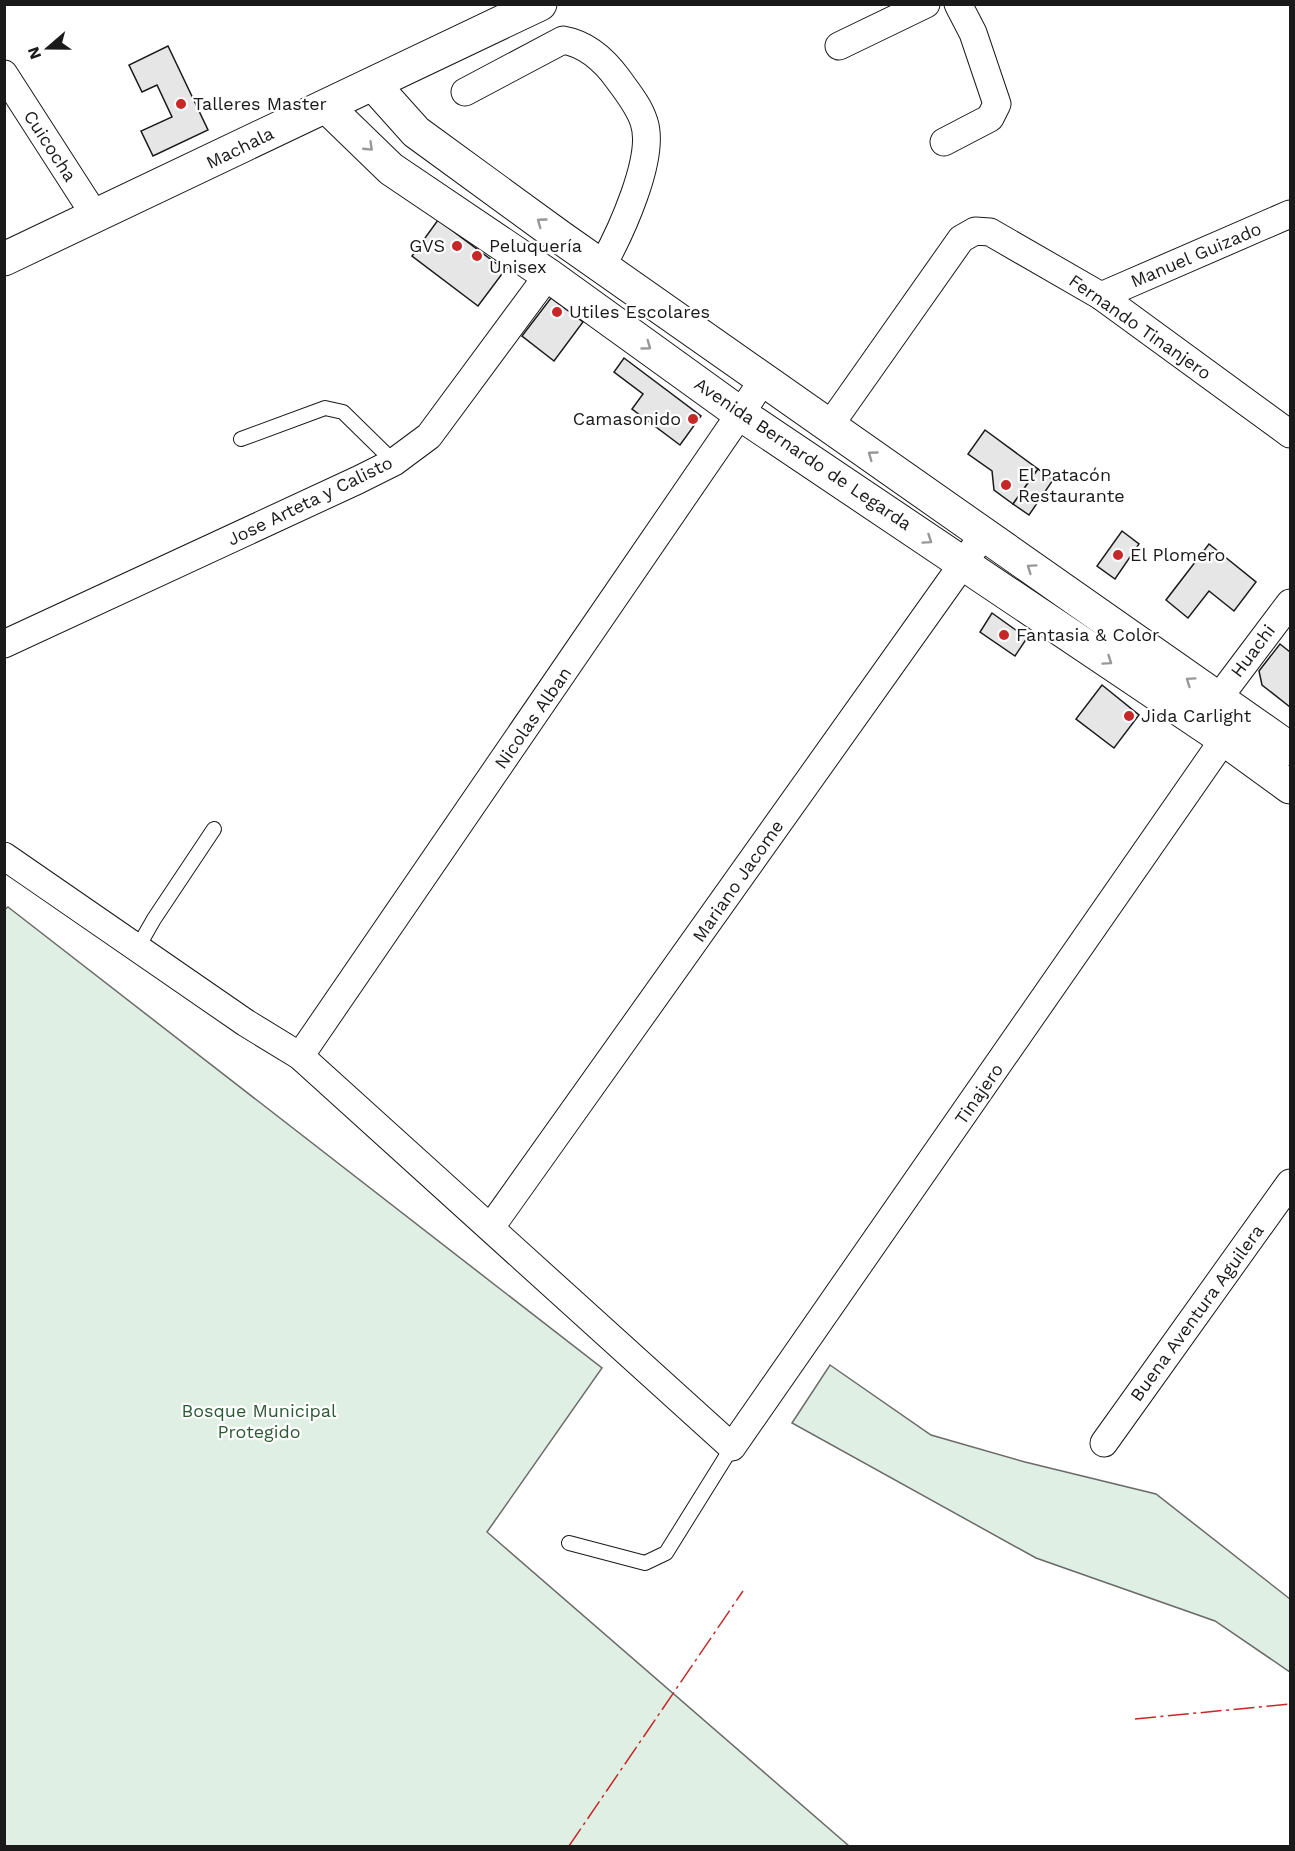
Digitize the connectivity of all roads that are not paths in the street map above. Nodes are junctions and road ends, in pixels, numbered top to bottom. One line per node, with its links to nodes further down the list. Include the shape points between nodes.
1 (540, 4): 6 (street, Machala)
2 (926, 4): 4 (street)
3 (958, 4): 9 (street, via 973,33 997,104 990,118)
4 (839, 46)
5 (4, 74): 11 (street, Cuicocha)
6 (374, 84): 8 (street, Machala); 13 (street, Avenida Bernardo de Legarda, one-way to 6, via 416,132)
7 (465, 92): 13 (street, via 563,40 576,42 590,51 614,73 638,107 648,147 619,231)
8 (327, 107): 11 (street, Machala); 14 (street, Avenida Bernardo de Legarda, one-way to 14, via 391,169)
9 (944, 141)
10 (1290, 214): 15 (street, Manuel Guizado)
11 (96, 217): 12 (street, Machala)
12 (4, 259)
13 (602, 266): 16 (street, Avenida Bernardo de Legarda)
14 (548, 275): 17 (street, Avenida Bernardo de Legarda, one-way to 17); 21 (street, Jose Arteta y Calisto, via 429,436)
15 (1101, 296): 18 (street, Fernando Tinanjero, via 990,232 975,231 961,239); 19 (street, Fernando Tinanjero)
16 (764, 379): 17 (street, Nicolas Alban); 18 (street, Avenida Bernardo de Legarda)
17 (742, 415): 23 (street, Avenida Bernardo de Legarda, one-way to 23); 33 (street, Nicolas Alban)
18 (830, 425): 22 (street, Avenida Bernardo de Legarda, one-way to 18)
19 (1290, 434)
20 (242, 439): 21 (lane, via 324,408 334,408 343,412)
21 (394, 462): 25 (street, Jose Arteta y Calisto)
22 (984, 534): 23 (street, Mariano Jacome); 26 (street, Avenida Bernardo de Legarda, one-way to 22)
23 (964, 564): 27 (street, Avenida Bernardo de Legarda, one-way to 27); 35 (street, Mariano Jacome)
24 (1290, 603): 26 (street, Huachi)
25 (4, 644)
26 (1217, 700): 28 (street, Avenida Bernardo de Legarda)
27 (1224, 739): 29 (street, Avenida Bernardo de Legarda); 37 (street, Tinajero)
28 (1290, 749)
29 (1290, 787)
30 (214, 830): 32 (lane)
31 (4, 856): 32 (street)
32 (138, 947): 33 (street)
33 (300, 1056): 35 (street)
34 (1290, 1183): 36 (street, Buena Aventura Aguilera)
35 (491, 1227): 37 (street)
36 (1104, 1443)
37 (732, 1447): 38 (lane, via 666,1553 645,1563)
38 (569, 1543)

